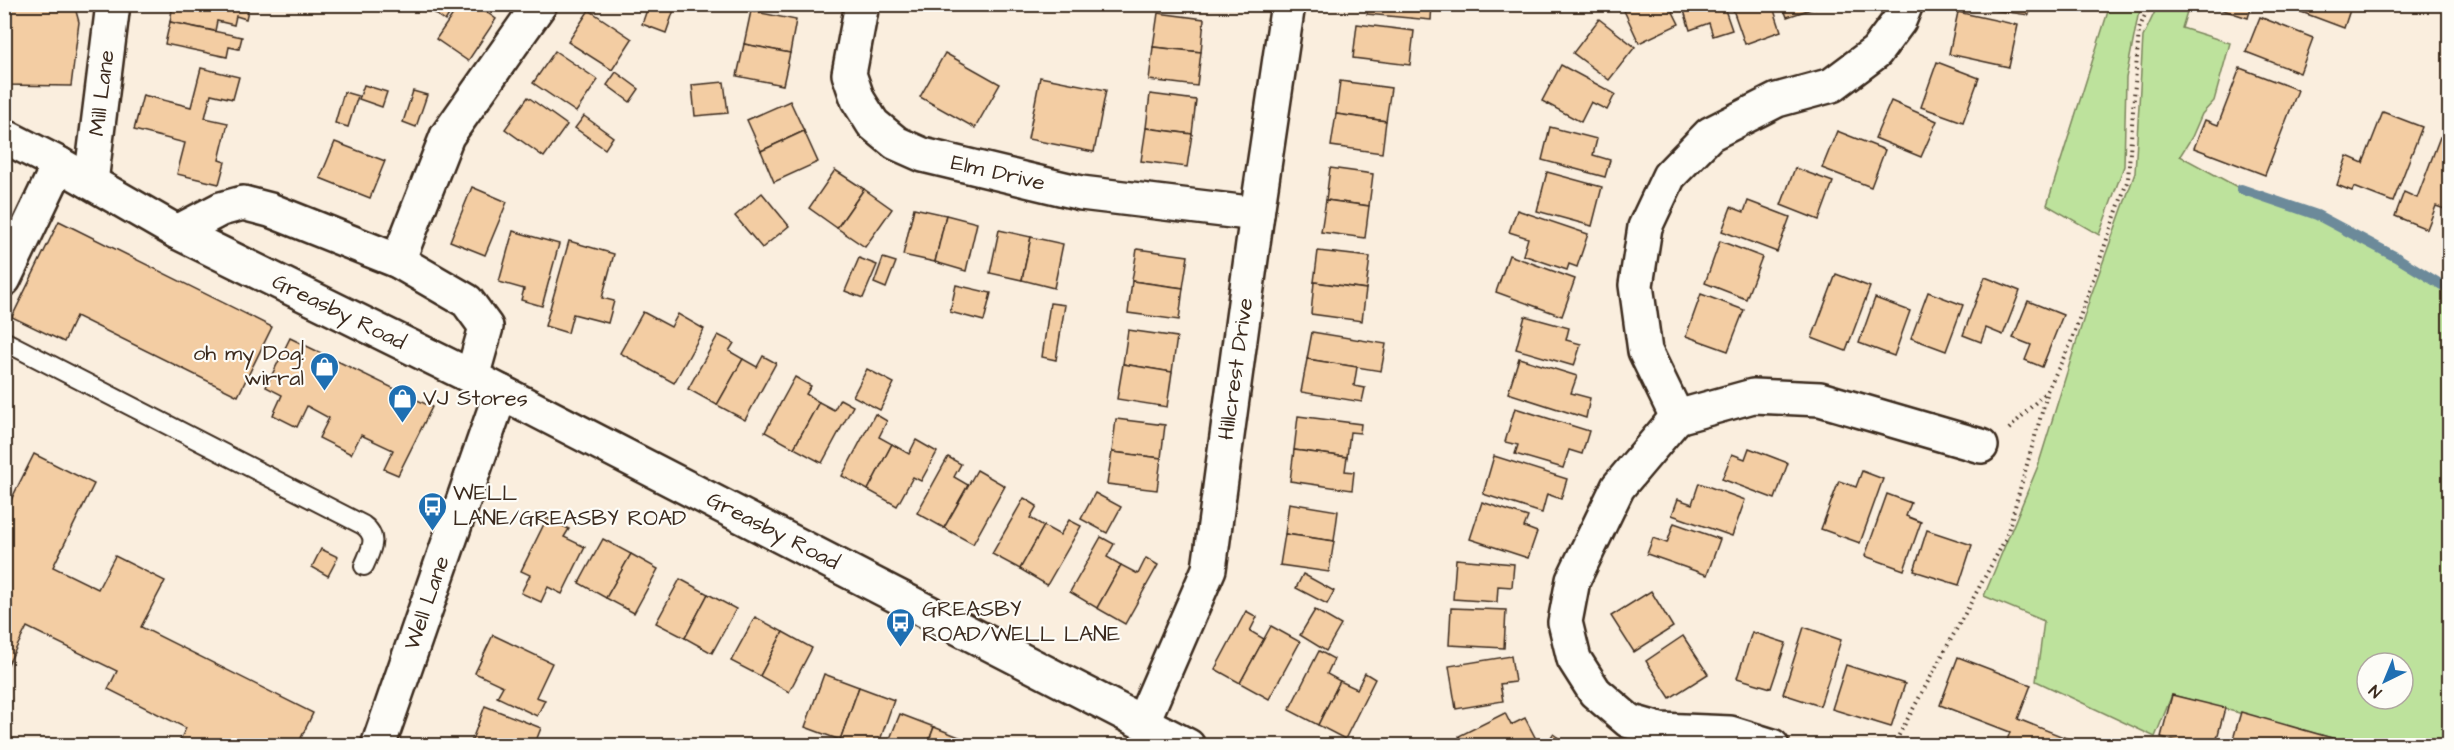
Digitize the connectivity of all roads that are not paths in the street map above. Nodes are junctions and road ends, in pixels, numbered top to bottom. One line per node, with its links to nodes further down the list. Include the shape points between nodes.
1 (112, 4): 8 (street, Mill Lane)
2 (540, 4): 11 (street, via 447,136)
3 (862, 4): 9 (street, Elm Drive, via 849,74 858,100 873,124 896,143 923,155 1081,193)
4 (1288, 4): 9 (street, Hillcrest Drive)
5 (1906, 4): 15 (street, via 1899,21 1876,52 1832,85 1777,100 1710,134 1669,176 1645,227 1636,285 1645,351)
6 (4, 136): 7 (street, Greasby Road)
7 (59, 164): 8 (street, Greasby Road); 12 (street)
8 (91, 182): 10 (street, Greasby Road)
9 (1257, 214): 18 (street, Hillcrest Drive, via 1209,569)
10 (177, 232): 11 (street, via 221,209 243,203); 14 (street, Greasby Road)
11 (398, 261): 14 (street, Well Lane, via 467,301 486,327)
12 (4, 279)
13 (4, 340): 17 (lane, via 363,525 374,543)
14 (486, 384): 18 (street, Greasby Road); 19 (street, Well Lane)
15 (1677, 417): 16 (street, via 1753,396 1820,399); 21 (street, via 1618,487 1573,580 1565,622 1574,659 1595,692 1629,721 1660,730 1730,733)
16 (1981, 446)
17 (364, 566)
18 (1143, 721): 20 (street, Greasby Road)
19 (378, 746)
20 (1188, 746)
21 (1772, 746)

